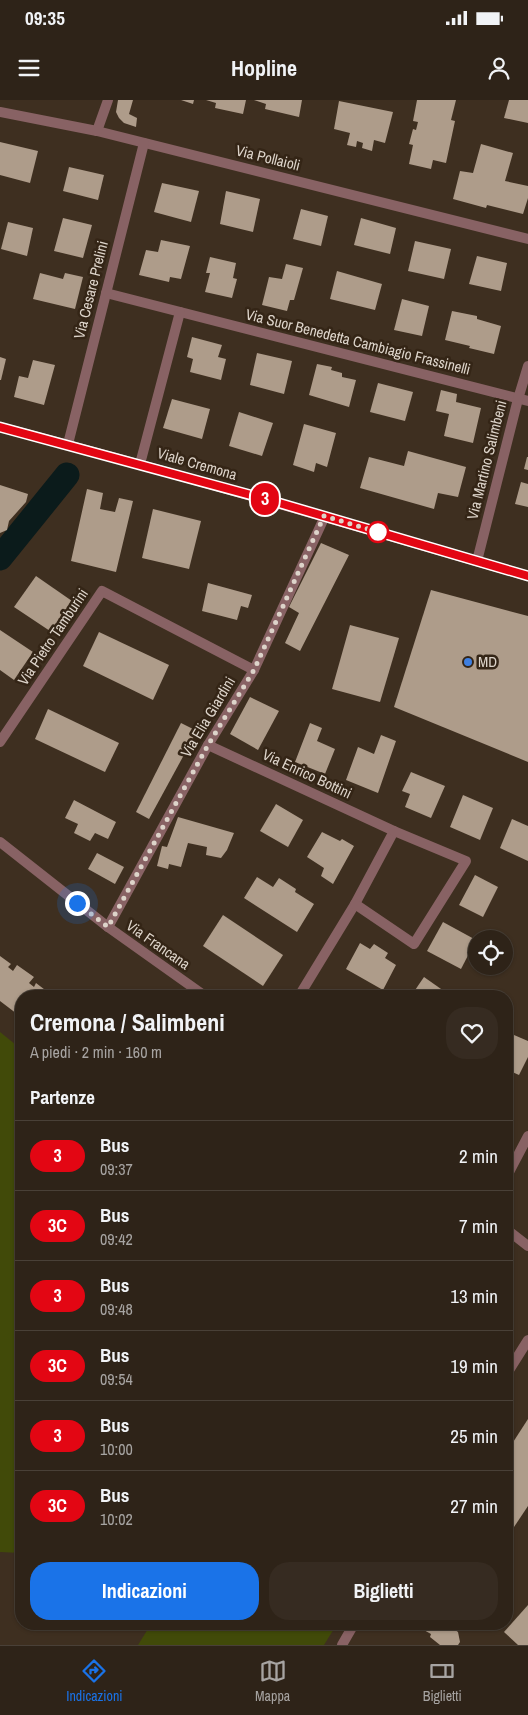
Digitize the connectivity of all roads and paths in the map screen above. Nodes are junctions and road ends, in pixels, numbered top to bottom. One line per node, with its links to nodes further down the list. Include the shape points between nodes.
1 (108, 100): 3 (street)
2 (0, 112): 3 (street, Via Pollaioli)
3 (97, 131): 4 (street, Via Pollaioli)
4 (144, 143): 5 (street, Via Pollaioli); 6 (street, Via Cesare Prelini)
5 (528, 239)
6 (106, 293): 7 (street, Via Suor Benedetta Cambiagio Frassinelli); 11 (street, Via Cesare Prelini)
7 (180, 312): 9 (street, Via Suor Benedetta Cambiagio Frassinelli); 12 (street)
8 (528, 366): 9 (street, Via Martino Salimbeni)
9 (523, 400): 14 (street, Via Martino Salimbeni)
10 (0, 427): 11 (main road, Viale Cremona)
11 (68, 444): 12 (main road, Viale Cremona)
12 (140, 464): 13 (main road, Viale Cremona)
13 (324, 516): 14 (main road, Viale Cremona); 16 (street, Via Elia Giardini)
14 (477, 561): 15 (main road, Viale Cremona)
15 (528, 576)
16 (254, 670): 17 (street, Via Pietro Tamburini, via 102,591); 18 (street, Via Elia Giardini)
17 (0, 742)
18 (208, 745): 19 (street, Via Enrico Bottini); 22 (street, Via Elia Giardini)
19 (394, 831): 21 (street); 21 (street, Via Enrico Bottini, via 466,861 414,944)
20 (0, 842): 22 (street, Via Francana)
21 (355, 904): 24 (street)
22 (108, 927): 23 (street, Via Francana)
23 (197, 990)
24 (303, 990)
25 (528, 1136): 26 (street)
26 (513, 1165)
27 (513, 1234): 28 (street)
28 (528, 1246)
29 (528, 1340): 30 (street)
30 (513, 1364)
31 (351, 1630): 32 (street)
32 (342, 1645)

